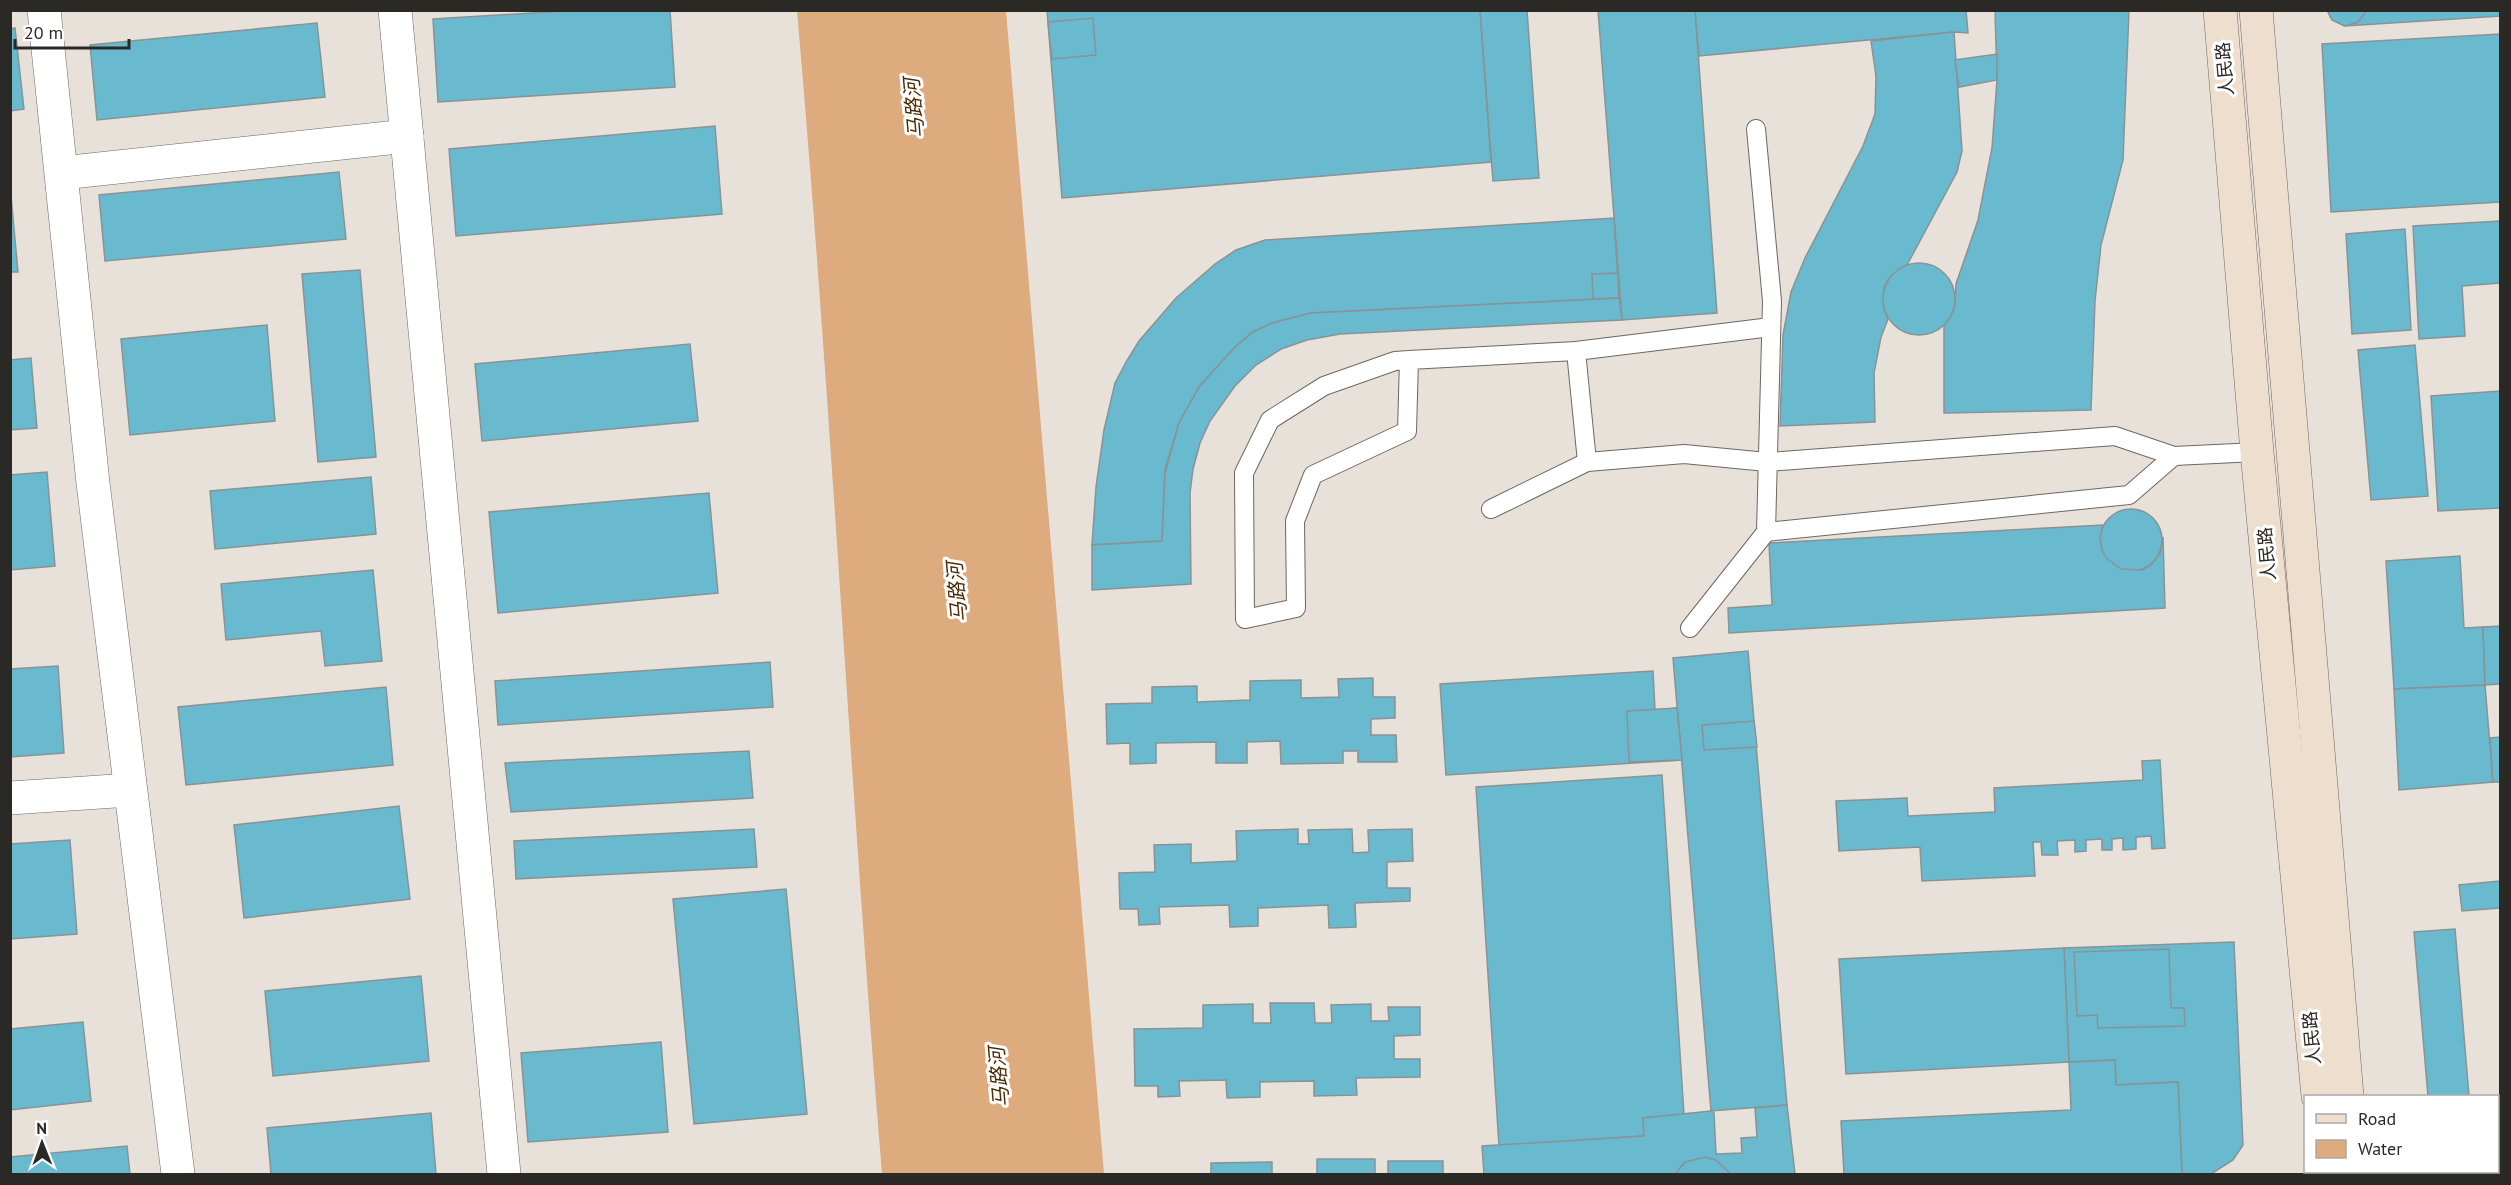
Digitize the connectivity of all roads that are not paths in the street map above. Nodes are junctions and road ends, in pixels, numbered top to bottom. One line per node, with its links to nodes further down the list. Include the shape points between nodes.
1 (44, 10): 7 (street)
2 (395, 10): 6 (street)
3 (2220, 10): 11 (main road, 人民路)
4 (2256, 10): 21 (main road, 人民路)
5 (1756, 129): 8 (lane)
6 (407, 136): 7 (street); 23 (street)
7 (62, 173): 18 (street, via 93,483)
8 (1771, 327): 9 (lane); 14 (lane)
9 (1576, 351): 10 (lane); 13 (lane)
10 (1409, 360): 10 (lane, via 1407,431 1313,475 1295,521 1296,608 1245,619 1244,473 1270,420 1324,386 1395,361)
11 (2258, 452): 12 (lane); 20 (main road, 人民路)
12 (2174, 456): 14 (lane, via 2115,436); 16 (lane, via 2129,495)
13 (1587, 462): 14 (lane, via 1684,454); 15 (lane)
14 (1767, 462): 16 (lane)
15 (1491, 509)
16 (1766, 532): 17 (lane)
17 (1690, 628)
18 (130, 790): 19 (street); 22 (street)
19 (10, 798)
20 (2318, 1095)
21 (2348, 1095)
22 (178, 1174)
23 (504, 1174)

